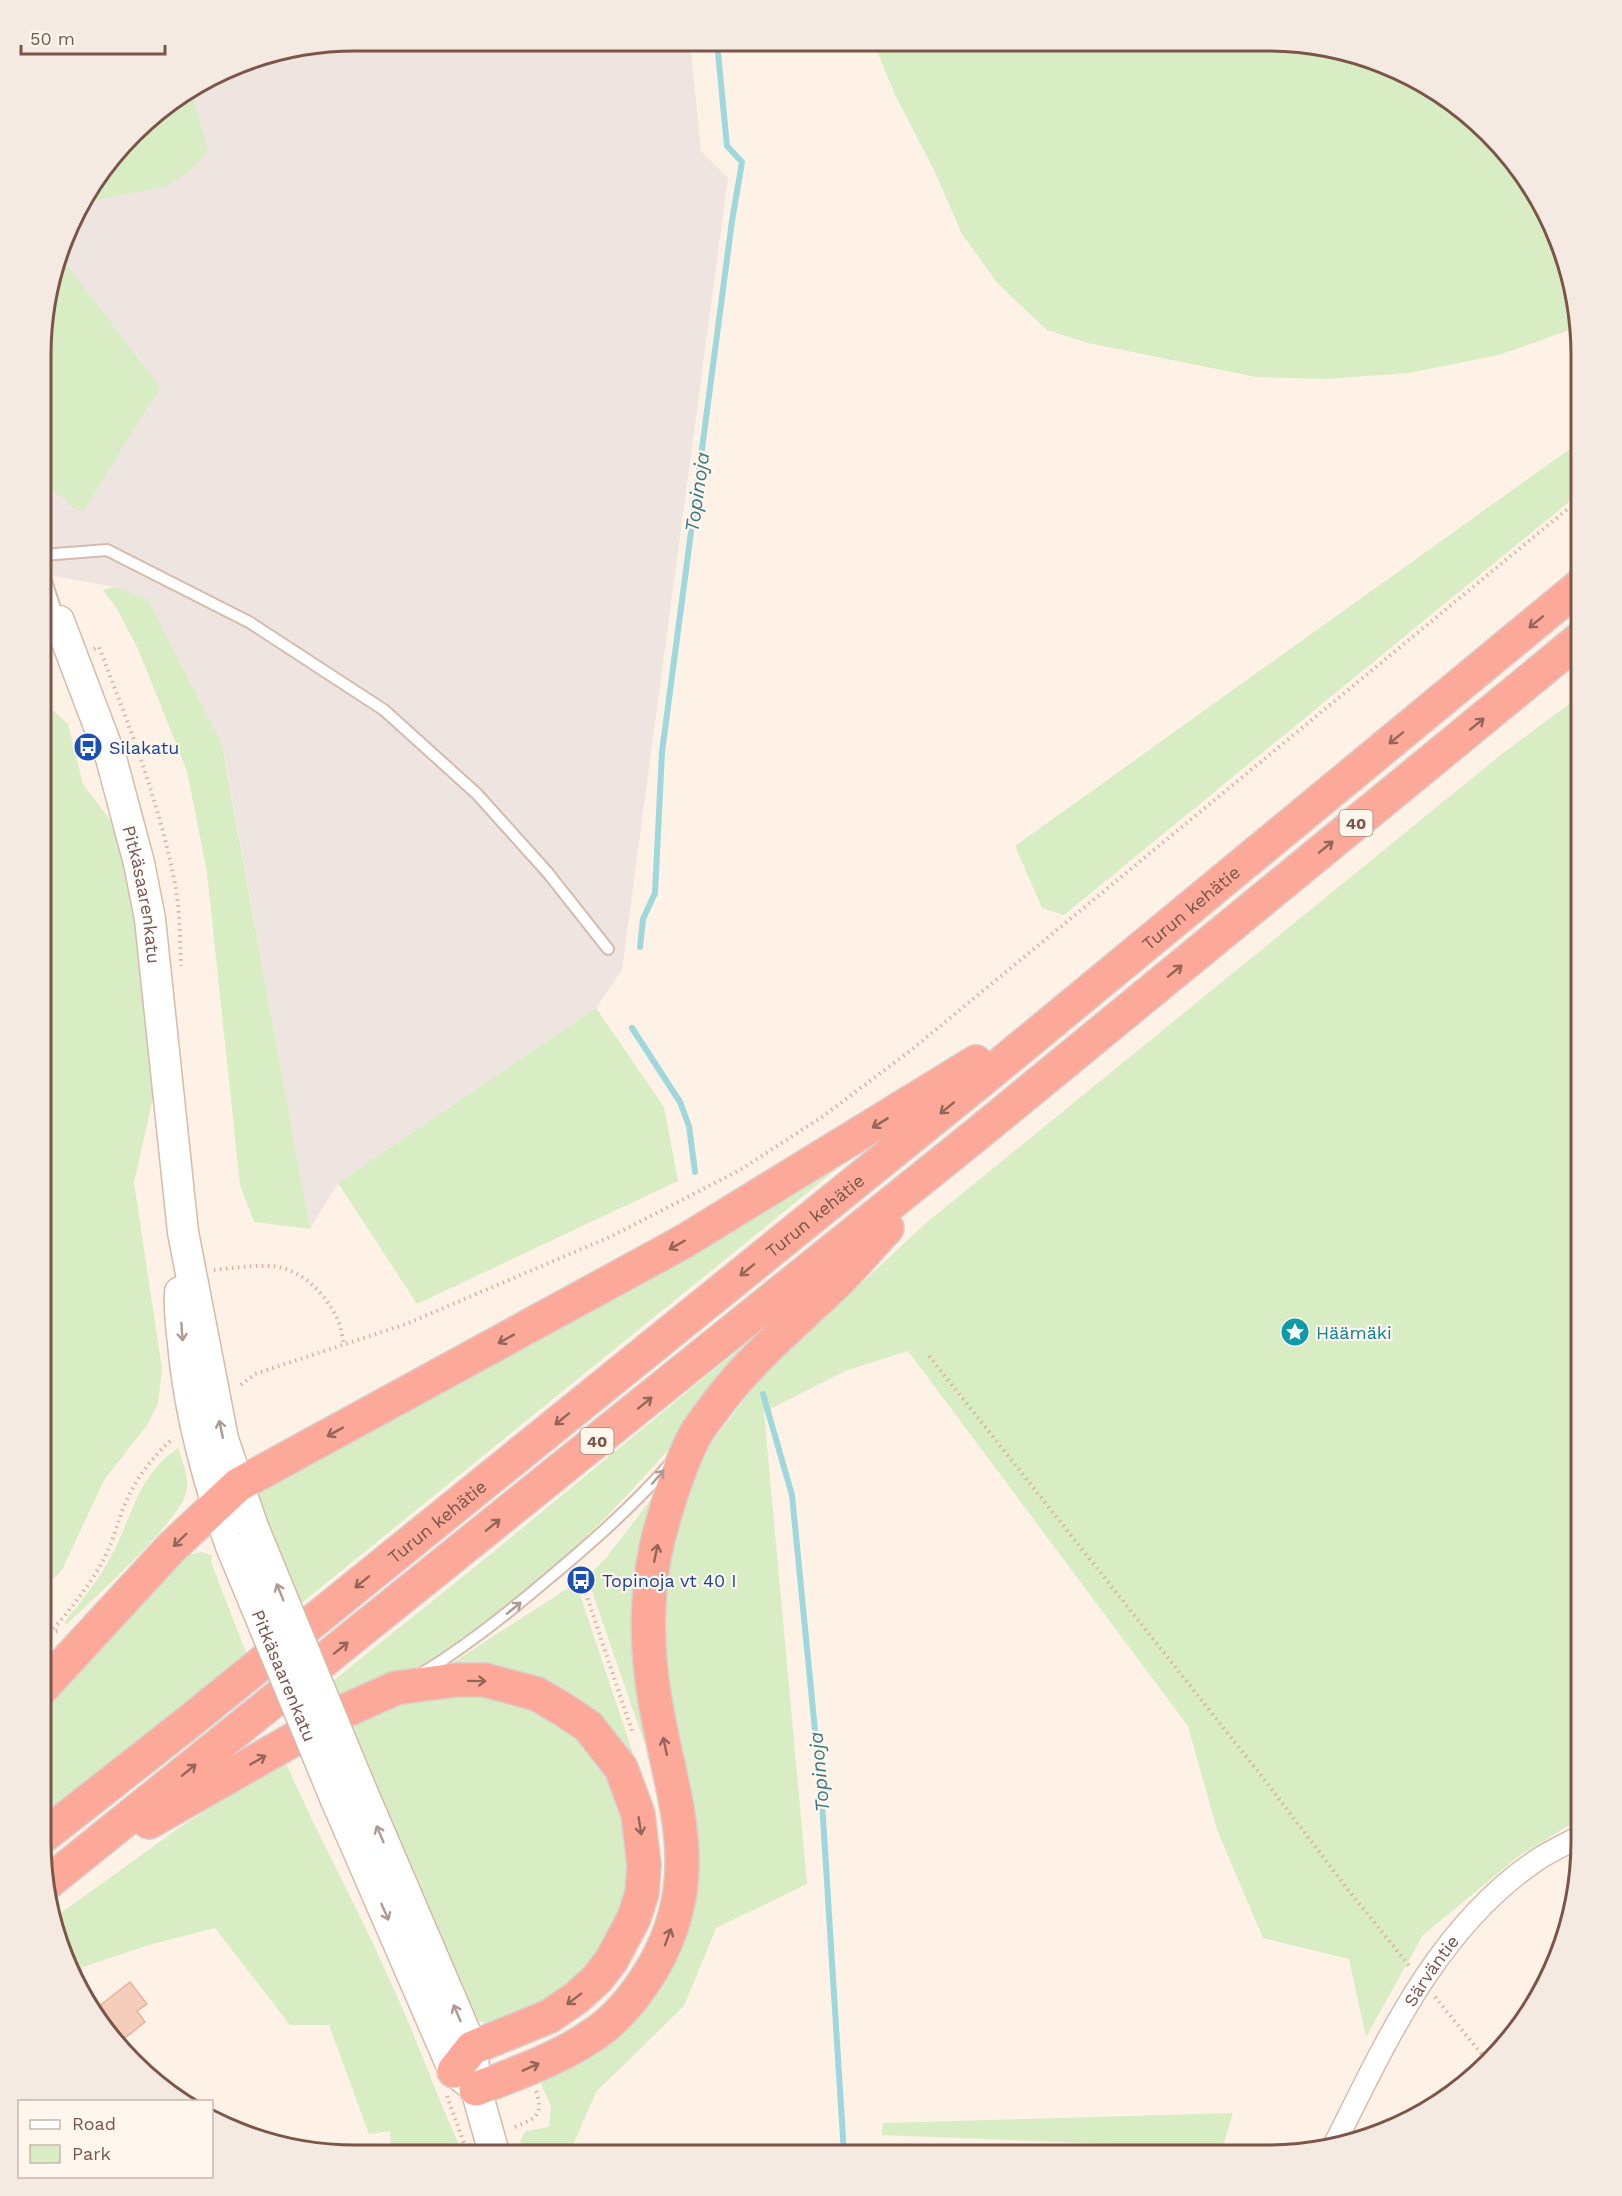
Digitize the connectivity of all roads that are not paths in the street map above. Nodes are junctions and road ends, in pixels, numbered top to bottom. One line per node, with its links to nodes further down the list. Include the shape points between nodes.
1 (51, 554): 5 (lane, via 107,550 249,622 384,710 477,794 549,873)
2 (1571, 593): 6 (highway, Turun kehätie / 40, one-way to 6)
3 (51, 624): 10 (street, Pitkäsaarenkatu, via 111,758 139,863 150,920 183,1232 223,1439)
4 (1571, 646): 7 (highway, Turun kehätie / 40, one-way to 4)
5 (608, 949)
6 (1089, 990): 7 (highway, Turun kehätie / 40); 10 (highway, one-way to 10, via 683,1242)
7 (1026, 1068): 8 (highway, Turun kehätie / 40); 14 (highway, Turun kehätie / 40, one-way to 14)
8 (976, 1135): 9 (highway, via 836,1283 754,1360); 16 (highway, Turun kehätie / 40, one-way to 8)
9 (695, 1436): 12 (lane, one-way to 9, via 482,1633 566,1564 636,1502); 17 (highway, one-way to 9, via 546,2060 605,2026 650,1973 674,1922 684,1863 676,1796 654,1695 649,1596 662,1524)
10 (227, 1495): 11 (highway, one-way to 11, via 171,1548); 13 (street, Pitkäsaarenkatu, one-way to 10, bridge, via 254,1527); 13 (street, Pitkäsaarenkatu, bridge, via 231,1546)
11 (51, 1678)
12 (396, 1688): 16 (highway, one-way to 12, via 340,1713); 17 (highway, one-way to 17, via 485,1680 537,1694 588,1726 605,1746 621,1768 638,1814 644,1865 642,1893 634,1918 611,1961 587,1989 562,2008)
13 (347, 1791): 17 (street, Pitkäsaarenkatu)
14 (51, 1829)
15 (1571, 1841): 18 (street, Särväntie, via 1537,1860 1491,1897 1457,1932 1421,1981)
16 (54, 1878)
17 (468, 2069): 19 (street, Pitkäsaarenkatu)
18 (1338, 2137)
19 (492, 2145)

